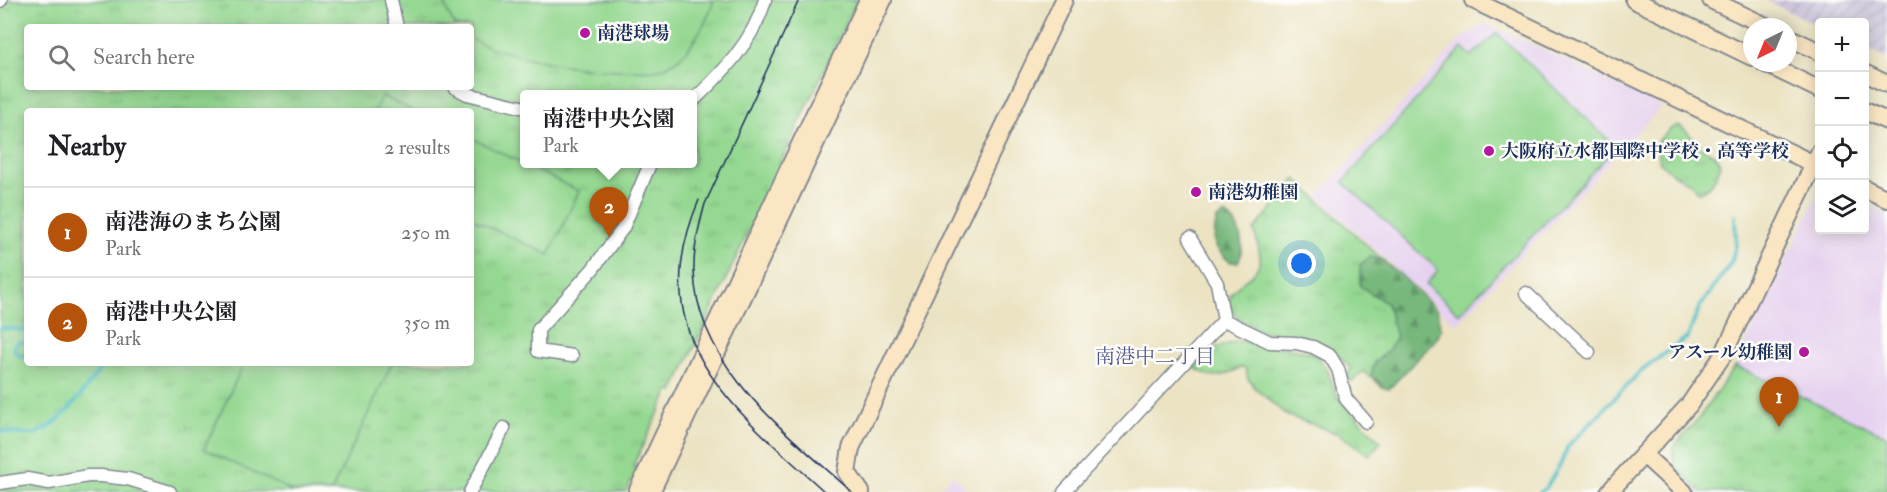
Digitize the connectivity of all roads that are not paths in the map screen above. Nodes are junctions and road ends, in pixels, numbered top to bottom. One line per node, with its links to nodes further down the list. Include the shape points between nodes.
1 (391, 0): 10 (street)
2 (765, 0): 19 (street, via 759,20 741,50)
3 (867, 0): 39 (street)
4 (883, 0): 40 (street)
5 (1064, 0): 41 (street, via 851,448 847,471)
6 (1473, 0): 23 (street)
7 (1634, 0): 13 (street)
8 (1711, 0): 9 (street)
9 (1749, 18)
10 (396, 24)
11 (1797, 41): 12 (street)
12 (1815, 50)
13 (1743, 53)
14 (1783, 72): 17 (street)
15 (1869, 75): 16 (street)
16 (1887, 84)
17 (1815, 88)
18 (459, 90): 20 (street)
19 (697, 97)
20 (520, 107)
21 (1869, 113): 22 (street)
22 (1887, 121)
23 (1815, 160)
24 (1815, 167): 35 (street, via 1723,355 1689,405)
25 (643, 168): 32 (street, via 623,228 592,270 538,330 538,351)
26 (1869, 190): 27 (street)
27 (1887, 199)
28 (1190, 238): 30 (street, via 1217,284)
29 (1526, 294): 31 (street)
30 (1224, 320): 33 (street, via 1270,342 1296,343 1330,356 1346,399); 42 (street)
31 (1589, 352)
32 (572, 356)
33 (1366, 422)
34 (504, 428): 38 (street)
35 (1644, 455): 43 (street); 44 (street)
36 (0, 483): 37 (street, via 27,479 49,483 101,476 128,478)
37 (170, 492)
38 (470, 492)
39 (637, 492)
40 (651, 492)
41 (861, 492)
42 (1064, 492)
43 (1609, 492)
44 (1684, 492)

